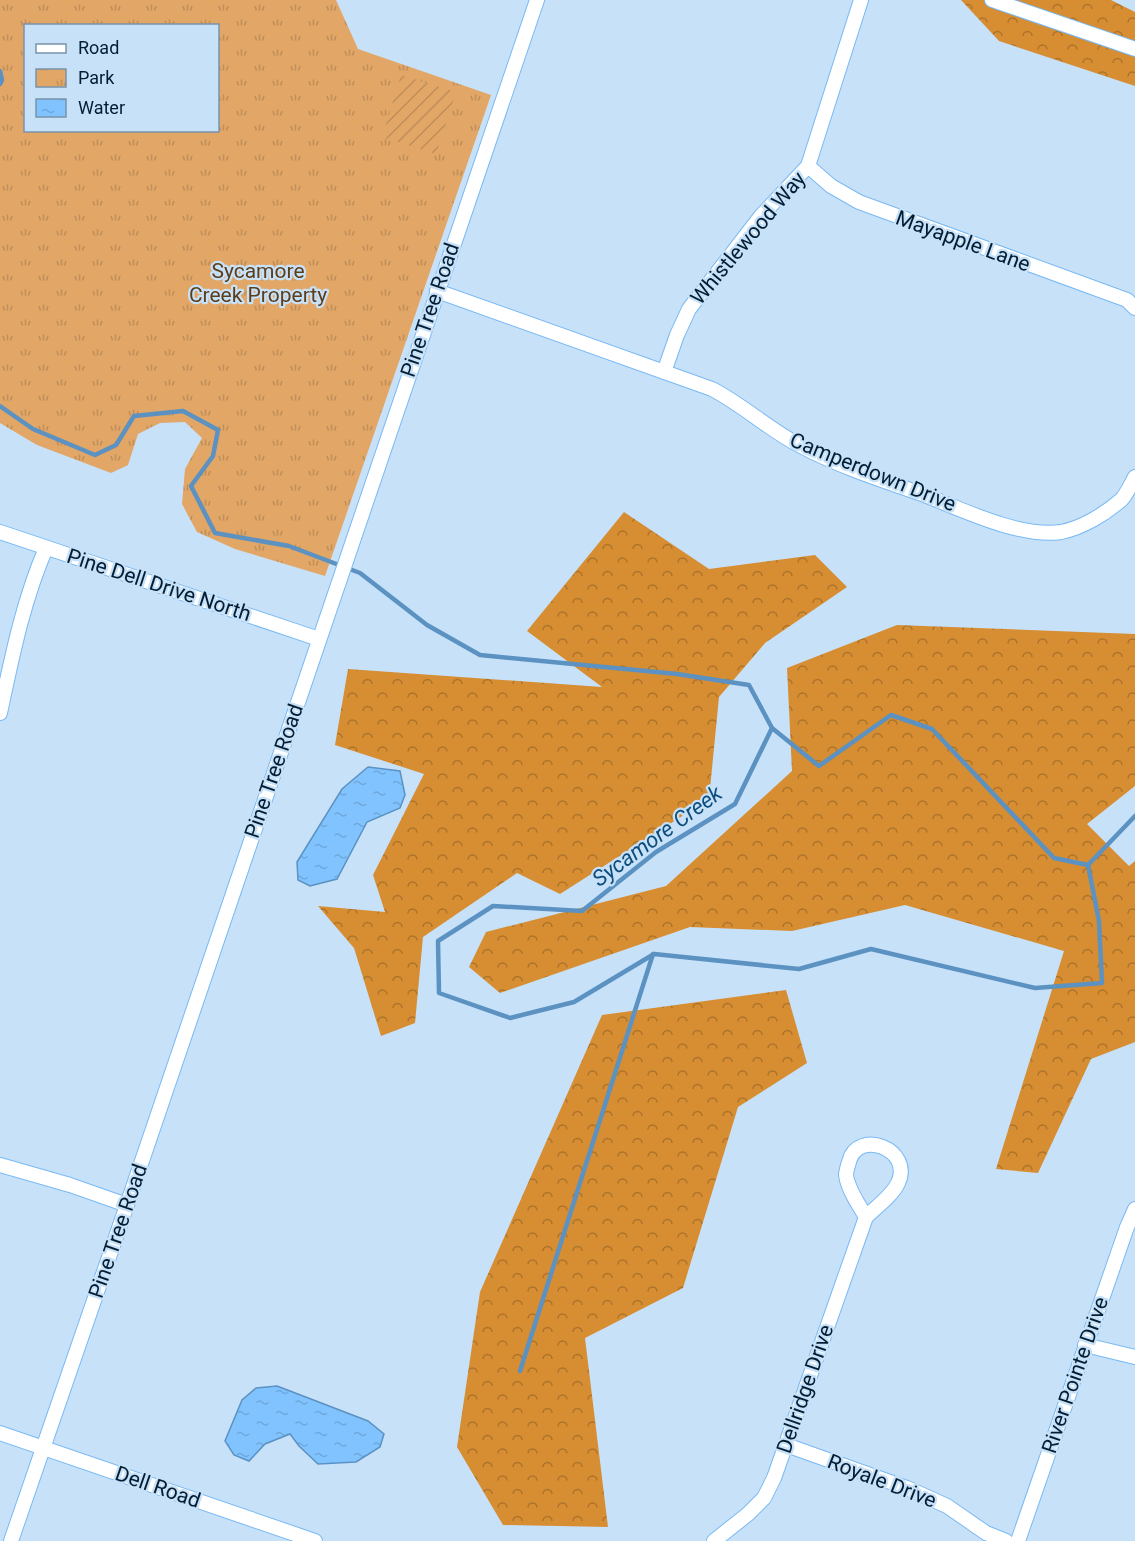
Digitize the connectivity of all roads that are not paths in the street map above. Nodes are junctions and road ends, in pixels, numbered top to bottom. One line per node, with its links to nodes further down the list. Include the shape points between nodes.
1 (537, 0): 6 (street, Pine Tree Road)
2 (861, 0): 5 (street, Whistlewood Way)
3 (992, 0): 4 (street)
4 (1135, 49)
5 (808, 166): 7 (street, Mayapple Lane, via 831,186 859,202); 8 (street, Whistlewood Way, via 761,216 689,309)
6 (437, 291): 8 (street, Camperdown Drive); 12 (street, Pine Tree Road)
7 (1131, 304)
8 (664, 372): 9 (street, Camperdown Drive, via 734,400 800,446 869,475 1036,532 1062,532 1093,520 1122,499)
9 (1135, 477)
10 (0, 532): 11 (street, Pine Dell Drive North)
11 (46, 548): 12 (street, Pine Dell Drive North); 13 (street, via 32,580)
12 (319, 639): 15 (street, Pine Tree Road)
13 (0, 713)
14 (0, 1165): 15 (street)
15 (128, 1206): 22 (street, Pine Tree Road)
16 (1135, 1209): 18 (street, River Pointe Drive)
17 (866, 1217): 17 (street, Dellridge Drive, via 898,1184 901,1169 897,1156 872,1144 860,1147 850,1158 846,1174); 21 (street, Dellridge Drive)
18 (1085, 1345): 19 (street); 27 (street, River Pointe Drive)
19 (1135, 1357)
20 (0, 1433): 22 (street, Dell Road)
21 (786, 1445): 25 (street, Dellridge Drive, via 764,1498); 26 (street, Royale Drive, via 907,1488 947,1506 986,1533)
22 (43, 1448): 23 (street, Pine Tree Road); 24 (street, Dell Road)
23 (11, 1541)
24 (315, 1541)
25 (714, 1541)
26 (1006, 1541)
27 (1018, 1541)

